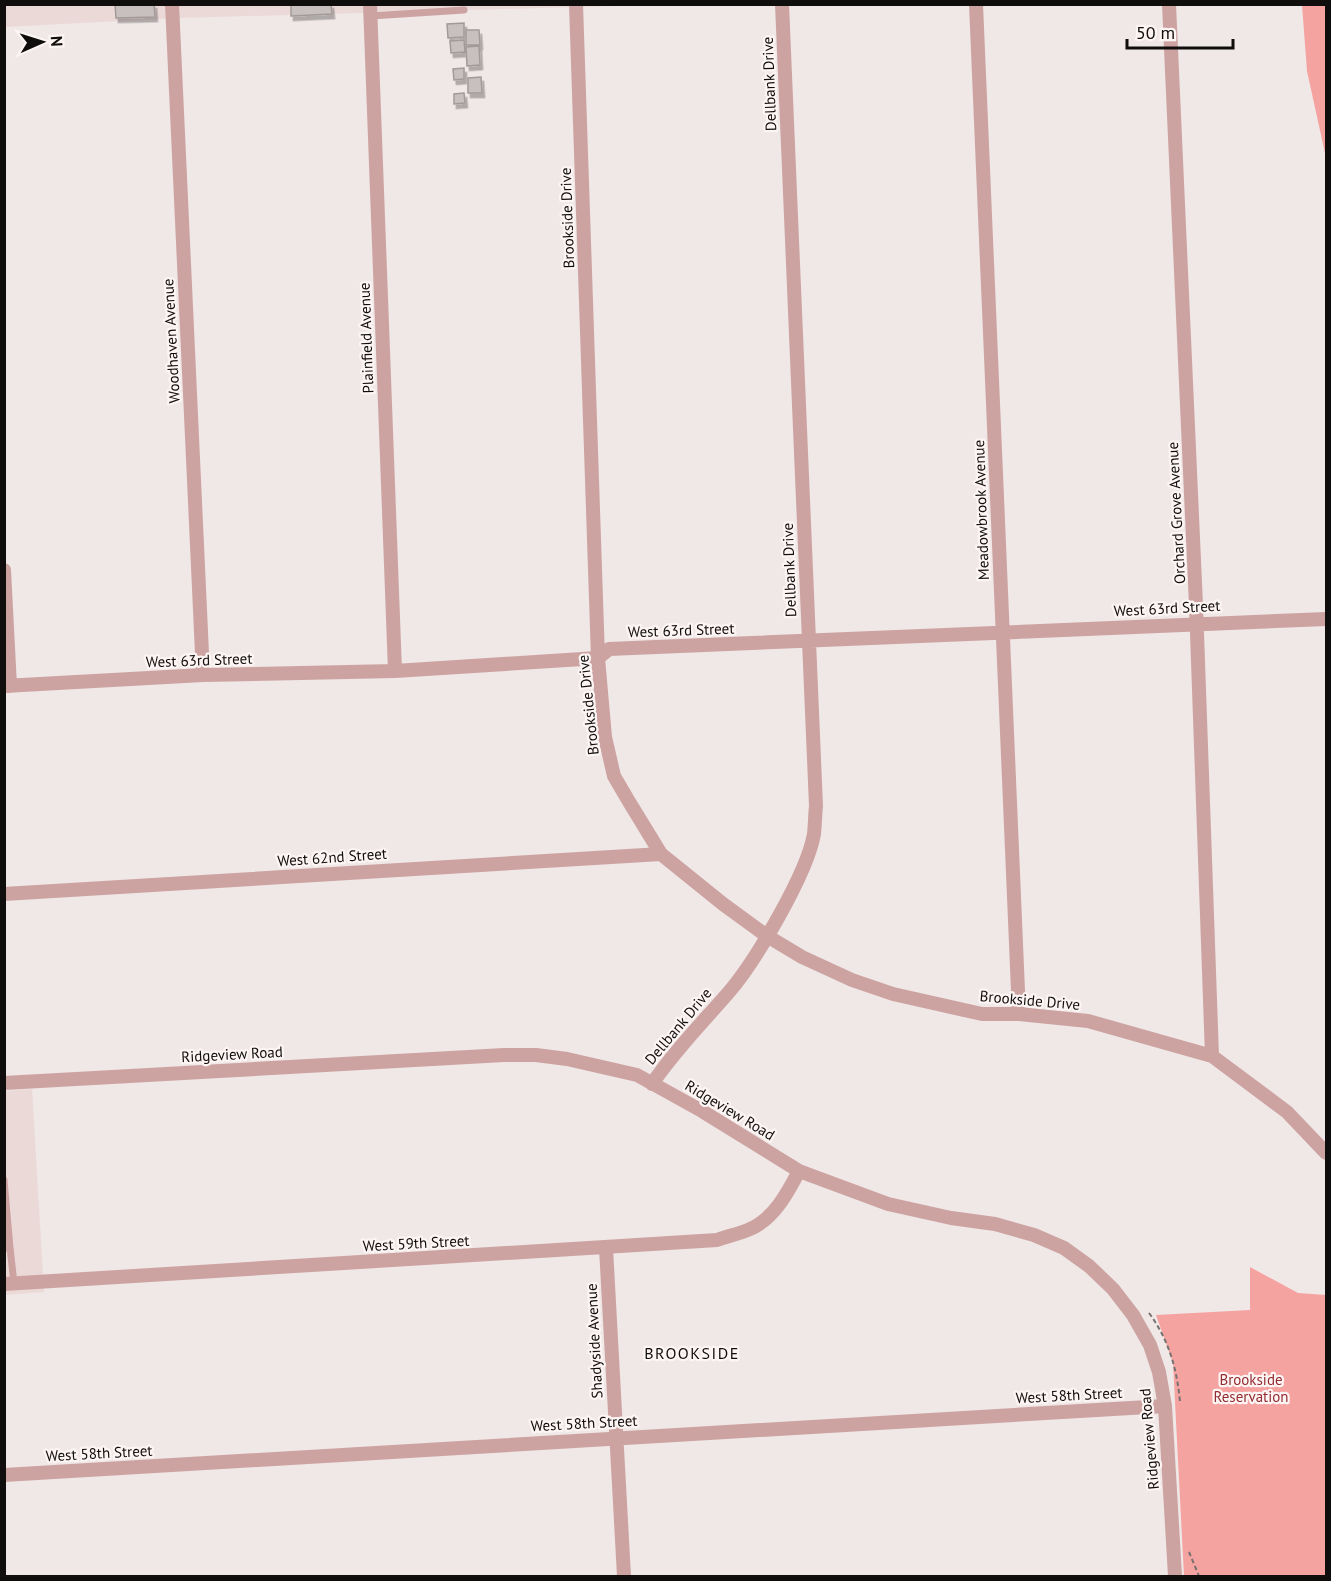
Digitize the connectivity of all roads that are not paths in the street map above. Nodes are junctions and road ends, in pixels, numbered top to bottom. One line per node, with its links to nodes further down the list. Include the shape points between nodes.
1 (172, 4): 15 (street, Woodhaven Avenue)
2 (576, 4): 13 (street, Brookside Drive)
3 (782, 4): 12 (street, Dellbank Drive)
4 (976, 4): 11 (street, Meadowbrook Avenue)
5 (1169, 4): 10 (street, Orchard Grove Avenue)
6 (370, 10): 7 (lane); 14 (street, Plainfield Avenue)
7 (464, 10)
8 (4, 570): 16 (street)
9 (1326, 619): 10 (street, West 63rd Street)
10 (1197, 623): 11 (street, West 63rd Street); 21 (street, Orchard Grove Avenue)
11 (1003, 633): 12 (street, West 63rd Street); 20 (street, Meadowbrook Avenue)
12 (809, 642): 13 (street, West 63rd Street, via 609,649); 19 (street, Dellbank Drive, via 814,835 795,884)
13 (598, 658): 14 (street, West 63rd Street); 17 (street, Brookside Drive, via 605,736 614,776)
14 (395, 670): 15 (street, West 63rd Street)
15 (202, 675): 16 (street, West 63rd Street)
16 (7, 686)
17 (661, 854): 18 (street, West 62nd Street); 19 (street, Brookside Drive)
18 (4, 894)
19 (767, 936): 20 (street, Brookside Drive, via 802,957 893,994 982,1014); 23 (street, Dellbank Drive, via 731,990 695,1028)
20 (1019, 1014): 21 (street, Brookside Drive, via 1088,1021)
21 (1212, 1056): 24 (street, Brookside Drive, via 1287,1112)
22 (4, 1083): 23 (street, Ridgeview Road, via 536,1055 631,1074)
23 (652, 1084): 25 (street, Ridgeview Road)
24 (1326, 1153)
25 (799, 1171): 28 (street, West 59th Street, via 783,1200 752,1229 717,1239); 30 (street, Ridgeview Road, via 888,1204 995,1224 1064,1248 1113,1289 1133,1315 1150,1345)
26 (4, 1180): 27 (lane)
27 (7, 1248): 29 (lane)
28 (606, 1248): 29 (street, West 59th Street); 31 (street, Shadyside Avenue)
29 (9, 1284)
30 (1165, 1406): 31 (street, West 58th Street); 34 (street, Ridgeview Road)
31 (616, 1438): 32 (street, West 58th Street); 33 (street, Shadyside Avenue)
32 (4, 1475)
33 (624, 1576)
34 (1174, 1576)

